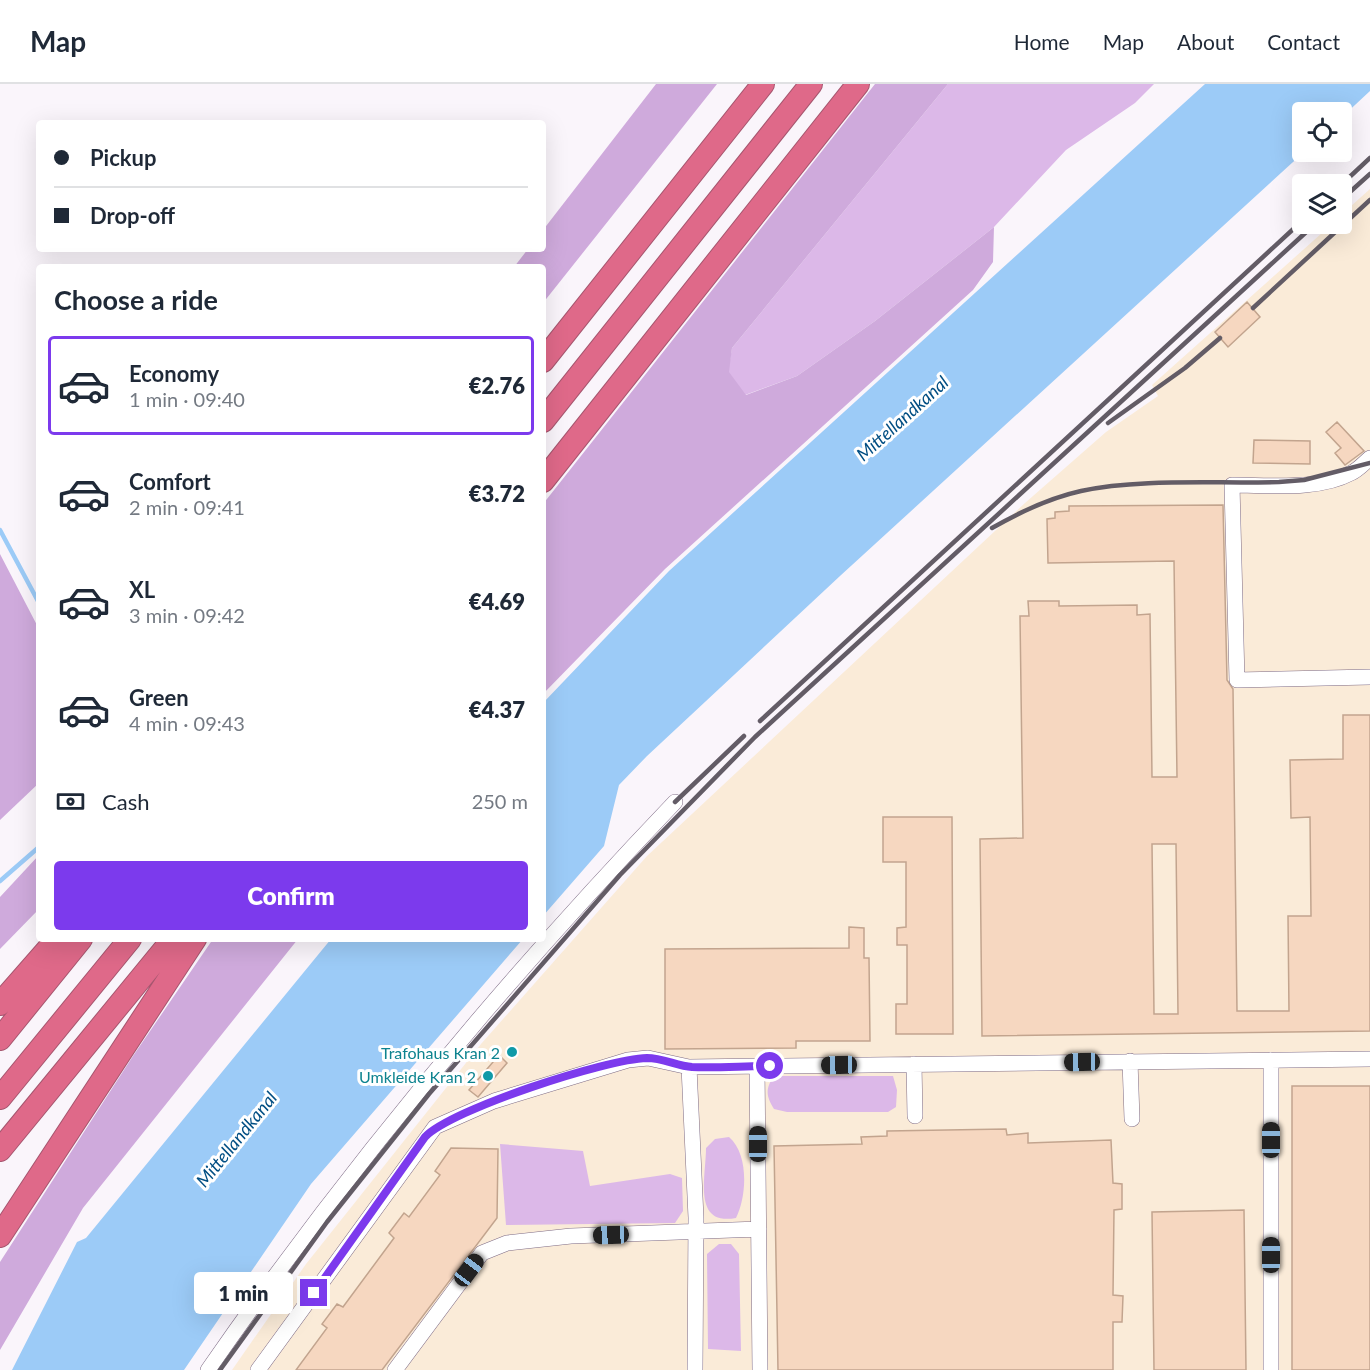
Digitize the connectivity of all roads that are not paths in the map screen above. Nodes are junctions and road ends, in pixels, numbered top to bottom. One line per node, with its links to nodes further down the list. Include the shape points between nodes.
1 (763, 84): 4 (highway)
2 (811, 84): 5 (highway)
3 (858, 84): 7 (highway)
4 (546, 357)
5 (546, 417)
6 (1370, 458): 8 (lane, via 1351,473 1326,481 1233,485 1237,680)
7 (546, 477)
8 (1370, 677)
9 (675, 802): 10 (lane)
10 (546, 941)
11 (54, 942): 17 (highway)
12 (79, 942): 18 (highway)
13 (128, 942): 25 (highway)
14 (171, 942): 28 (highway)
15 (193, 942): 31 (highway)
16 (545, 942): 32 (lane, via 420,1087 320,1214)
17 (0, 1004)
18 (0, 1039)
19 (1370, 1059): 20 (lane)
20 (1271, 1060): 21 (lane); 37 (lane)
21 (1130, 1061): 22 (lane); 27 (lane)
22 (914, 1064): 23 (lane); 26 (lane)
23 (757, 1066): 24 (lane); 29 (lane)
24 (689, 1067): 30 (lane); 33 (lane, via 648,1058 628,1060 504,1098 435,1127)
25 (0, 1098)
26 (915, 1116)
27 (1132, 1119)
28 (0, 1150)
29 (759, 1228): 30 (lane); 36 (lane)
30 (696, 1230): 34 (lane, via 571,1236 507,1243 482,1253); 35 (lane)
31 (0, 1236)
32 (208, 1370)
33 (258, 1370)
34 (394, 1370)
35 (695, 1370)
36 (760, 1370)
37 (1271, 1370)

